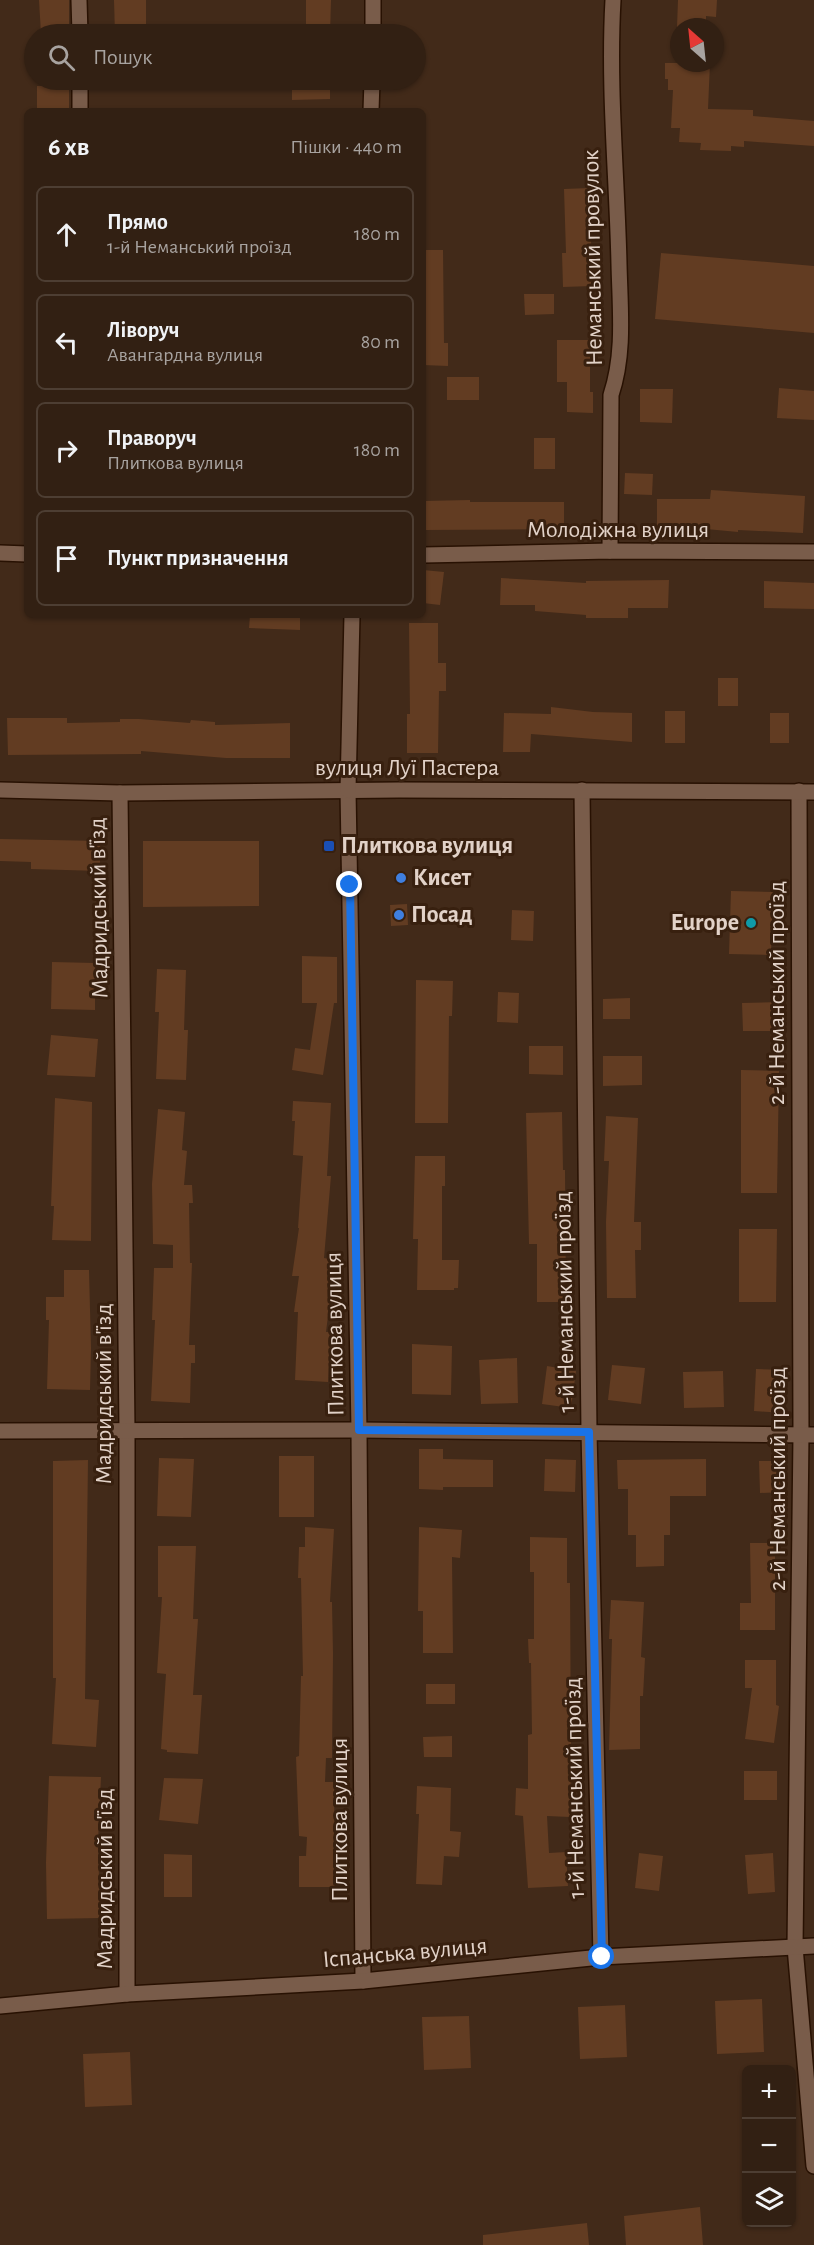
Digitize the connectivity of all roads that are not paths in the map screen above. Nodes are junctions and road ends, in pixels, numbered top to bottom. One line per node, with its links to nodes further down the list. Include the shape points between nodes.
1 (79, 0): 4 (street)
2 (373, 0): 5 (street)
3 (613, 0): 10 (street, Неманський провулок, via 610,54 620,352 618,374 610,395)
4 (80, 24)
5 (373, 24)
6 (80, 90): 8 (street)
7 (372, 90): 9 (street)
8 (80, 108)
9 (371, 108)
10 (610, 551): 11 (street, Молодіжна вулиця); 14 (street, Молодіжна вулиця)
11 (814, 552)
12 (0, 553): 13 (street)
13 (24, 554)
14 (426, 555)
15 (352, 618): 17 (street, Плиткова вулиця)
16 (0, 790): 20 (street, вулиця Луї Пастера)
17 (348, 790): 18 (street, вулиця Луї Пастера); 20 (street, вулиця Луї Пастера); 22 (street, Плиткова вулиця)
18 (582, 790): 19 (street, вулиця Луї Пастера); 24 (street, 1-й Неманський проїзд)
19 (806, 791): 25 (street, 2-й Неманський проїзд)
20 (120, 793): 21 (street, Мадридський в'їзд)
21 (128, 1430): 22 (street); 23 (street); 30 (street, Мадридський в'їзд)
22 (359, 1430): 24 (street); 29 (street, Плиткова вулиця)
23 (0, 1431)
24 (589, 1432): 25 (street); 28 (street, 1-й Неманський проїзд)
25 (808, 1436): 27 (street, 2-й Неманський проїзд)
26 (814, 1946): 27 (street, Іспанська вулиця)
27 (795, 1947): 28 (street, Іспанська вулиця); 32 (street, 2-й Неманський проїзд)
28 (602, 1957): 29 (street, Іспанська вулиця)
29 (363, 1981): 30 (street, Іспанська вулиця)
30 (127, 1994): 31 (street, Іспанська вулиця)
31 (0, 2006)
32 (814, 2166)

